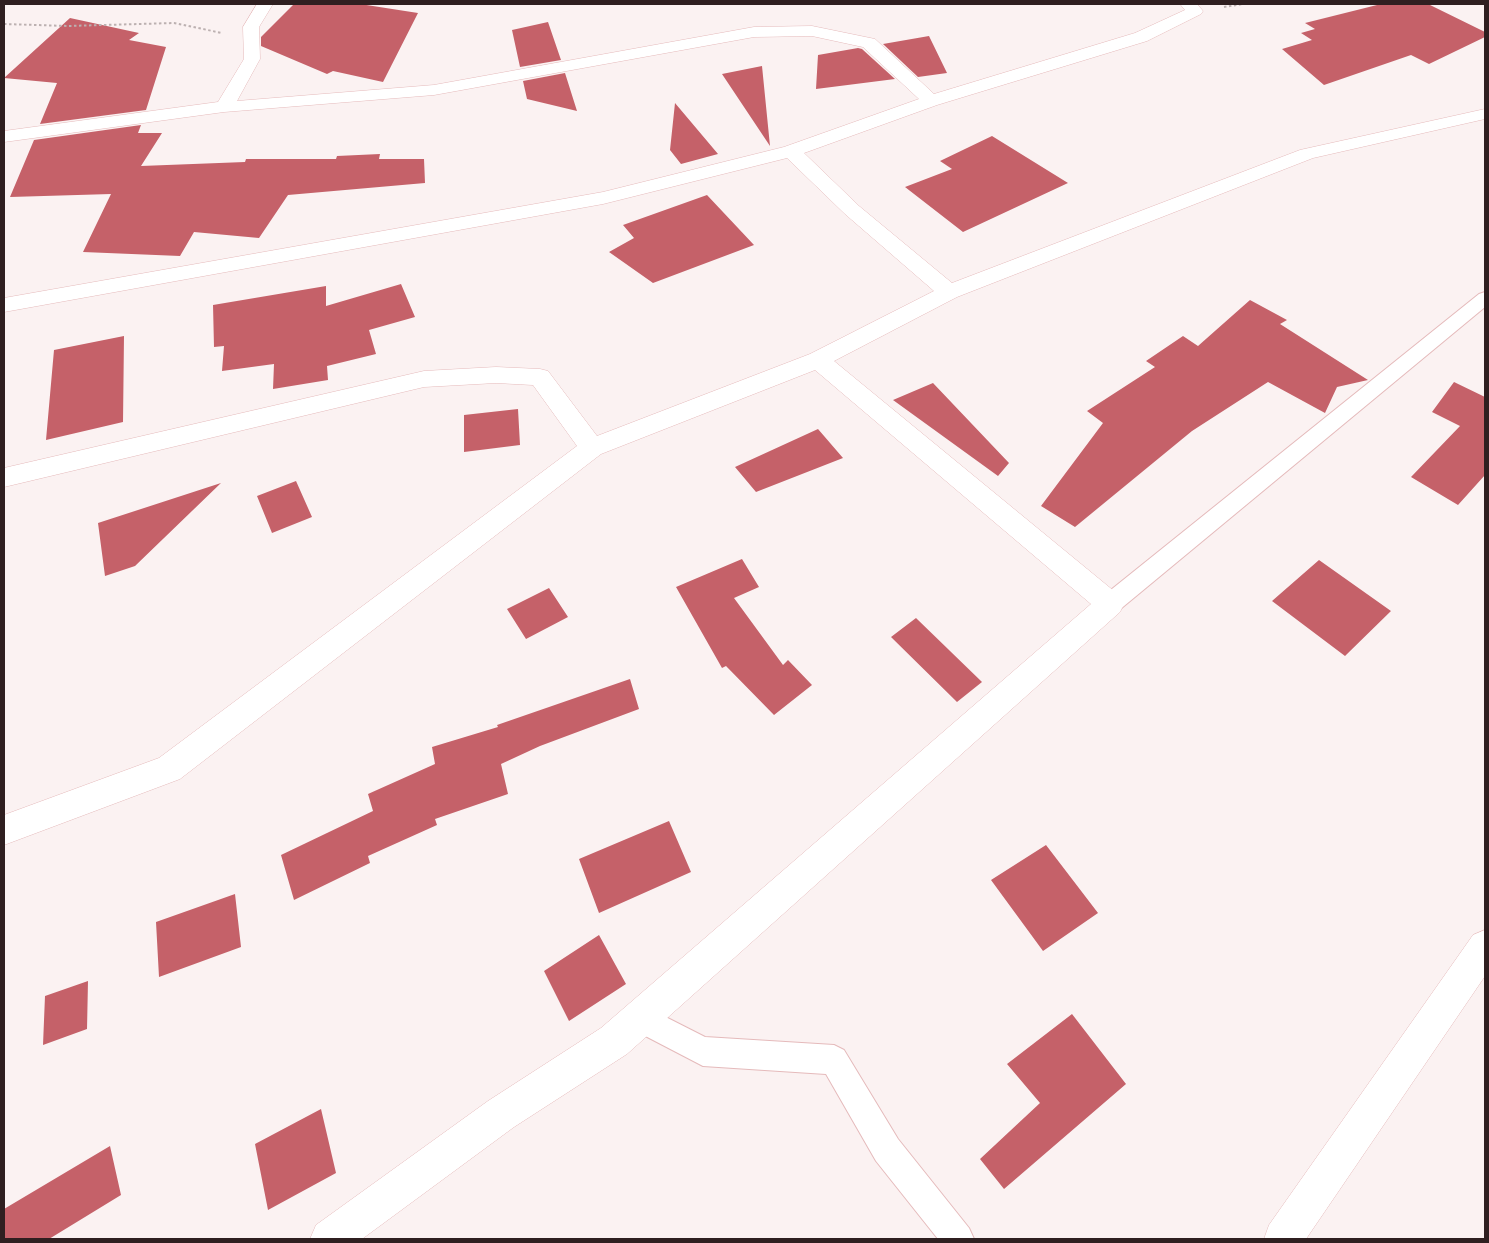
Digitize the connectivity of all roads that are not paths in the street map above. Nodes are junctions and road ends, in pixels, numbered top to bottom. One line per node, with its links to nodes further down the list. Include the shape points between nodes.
1 (265, 4): 4 (street, via 251,27 252,59)
2 (1188, 4): 3 (street, via 1195,11 1141,37)
3 (931, 101): 4 (street, via 869,43 812,31 754,32 434,90); 7 (street)
4 (224, 107): 6 (street)
5 (1485, 114): 8 (street, via 1307,154)
6 (4, 137)
7 (791, 151): 8 (street, via 852,210); 10 (street, via 603,198)
8 (949, 292): 11 (street)
9 (1485, 298): 14 (lane)
10 (4, 304)
11 (818, 360): 12 (street); 14 (street)
12 (592, 448): 13 (street, via 540,377 496,375 424,379); 15 (street, via 169,769)
13 (4, 476)
14 (1110, 604): 17 (street)
15 (4, 830)
16 (1485, 947): 20 (street)
17 (640, 1018): 18 (street, via 614,1041 501,1114); 19 (lane, via 703,1051 834,1060 887,1150)
18 (330, 1239)
19 (958, 1239)
20 (1283, 1239)

